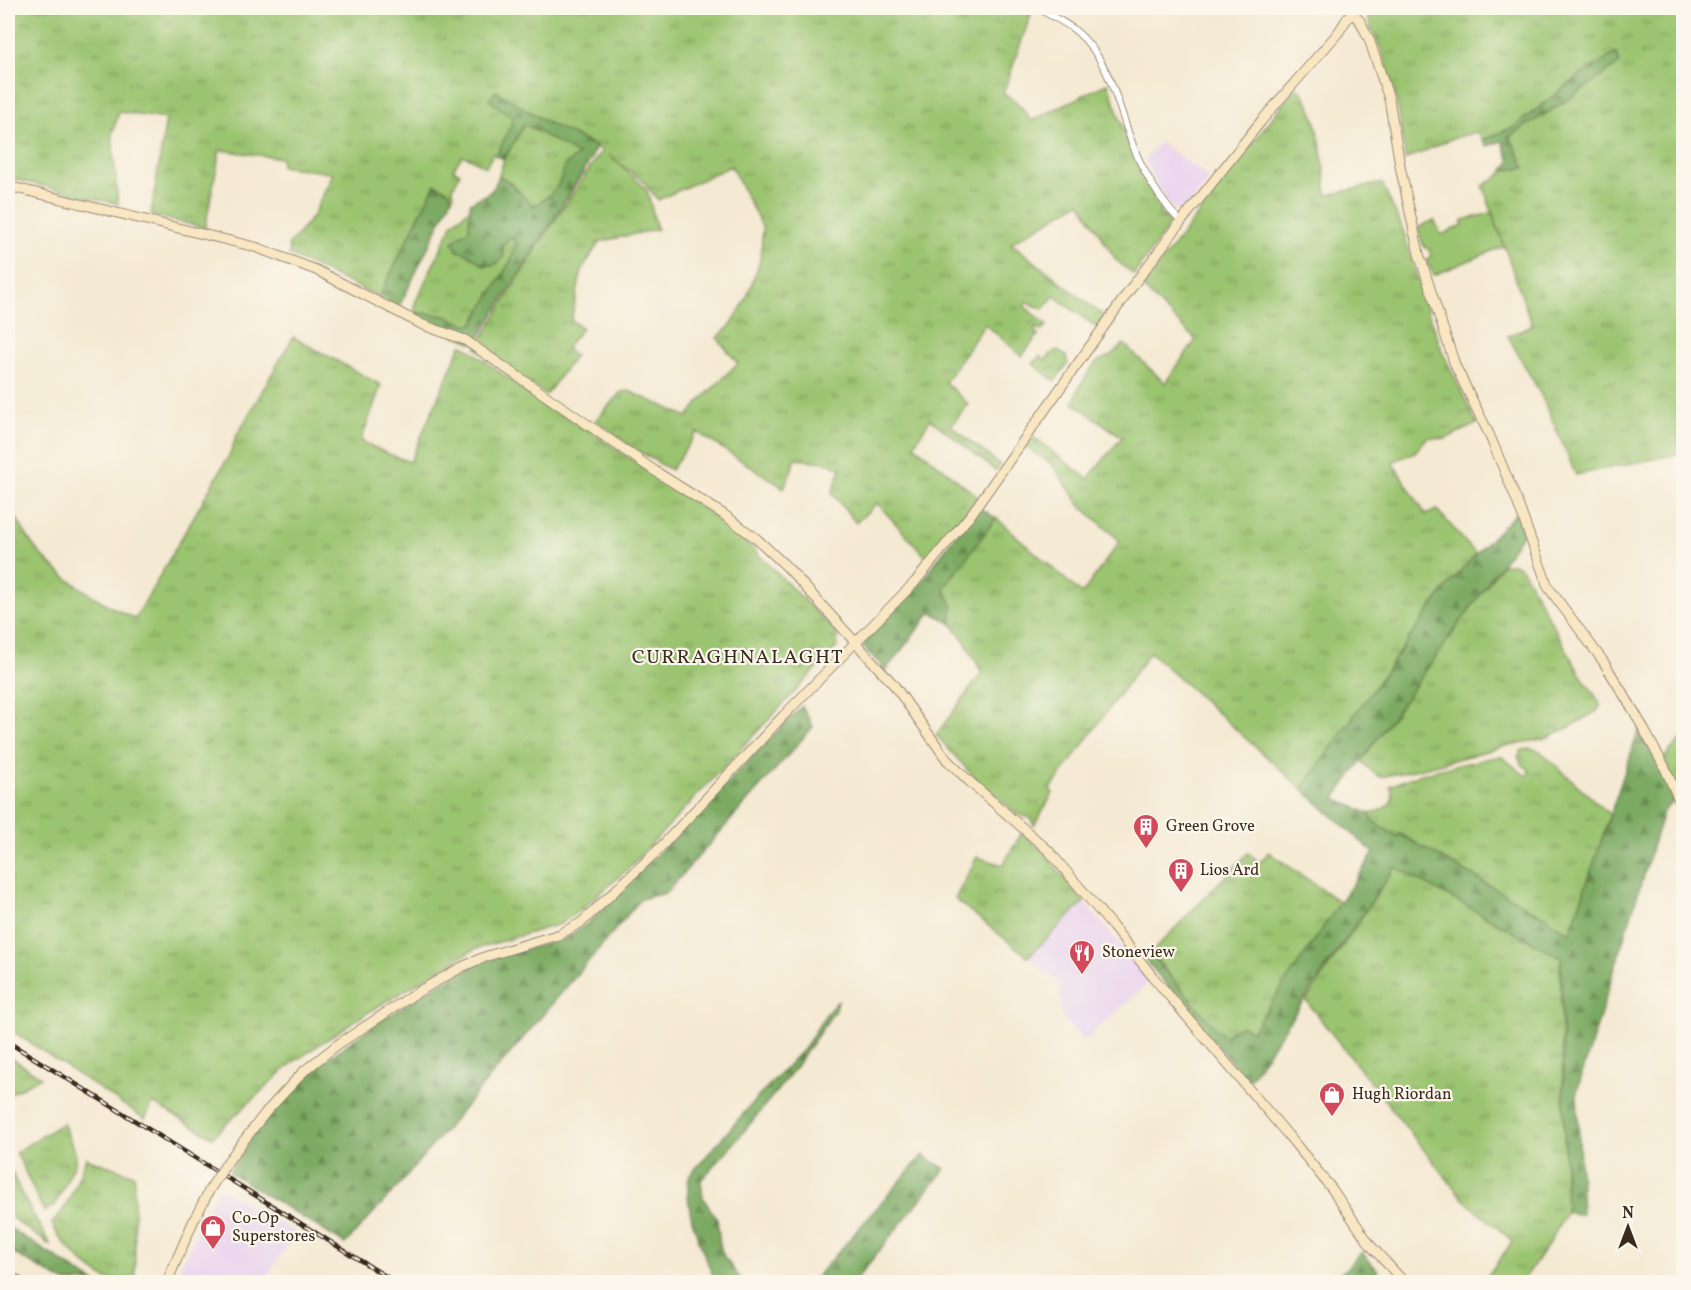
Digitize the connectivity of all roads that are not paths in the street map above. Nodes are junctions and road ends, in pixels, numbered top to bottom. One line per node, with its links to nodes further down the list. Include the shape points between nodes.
1 (1037, 8): 4 (street, via 1076,31 1093,51 1114,89 1141,166 1168,209)
2 (1354, 8): 4 (street, via 1338,33); 6 (street, via 1389,99 1419,254 1455,365 1489,434 1548,587 1603,661 1635,713)
3 (8, 186): 5 (street, via 255,247 316,270 423,326 465,340 757,539)
4 (1181, 222): 5 (street, via 972,513 915,582)
5 (855, 643): 9 (street, bridge, via 657,850 582,922 560,934 462,967 416,993 304,1071 228,1161 193,1222); 10 (street, via 894,685 947,760 1056,859 1288,1135 1371,1246)
6 (1683, 811)
7 (8, 1276): 8 (highway)
8 (16, 1282)
9 (167, 1282)
10 (1404, 1282)

